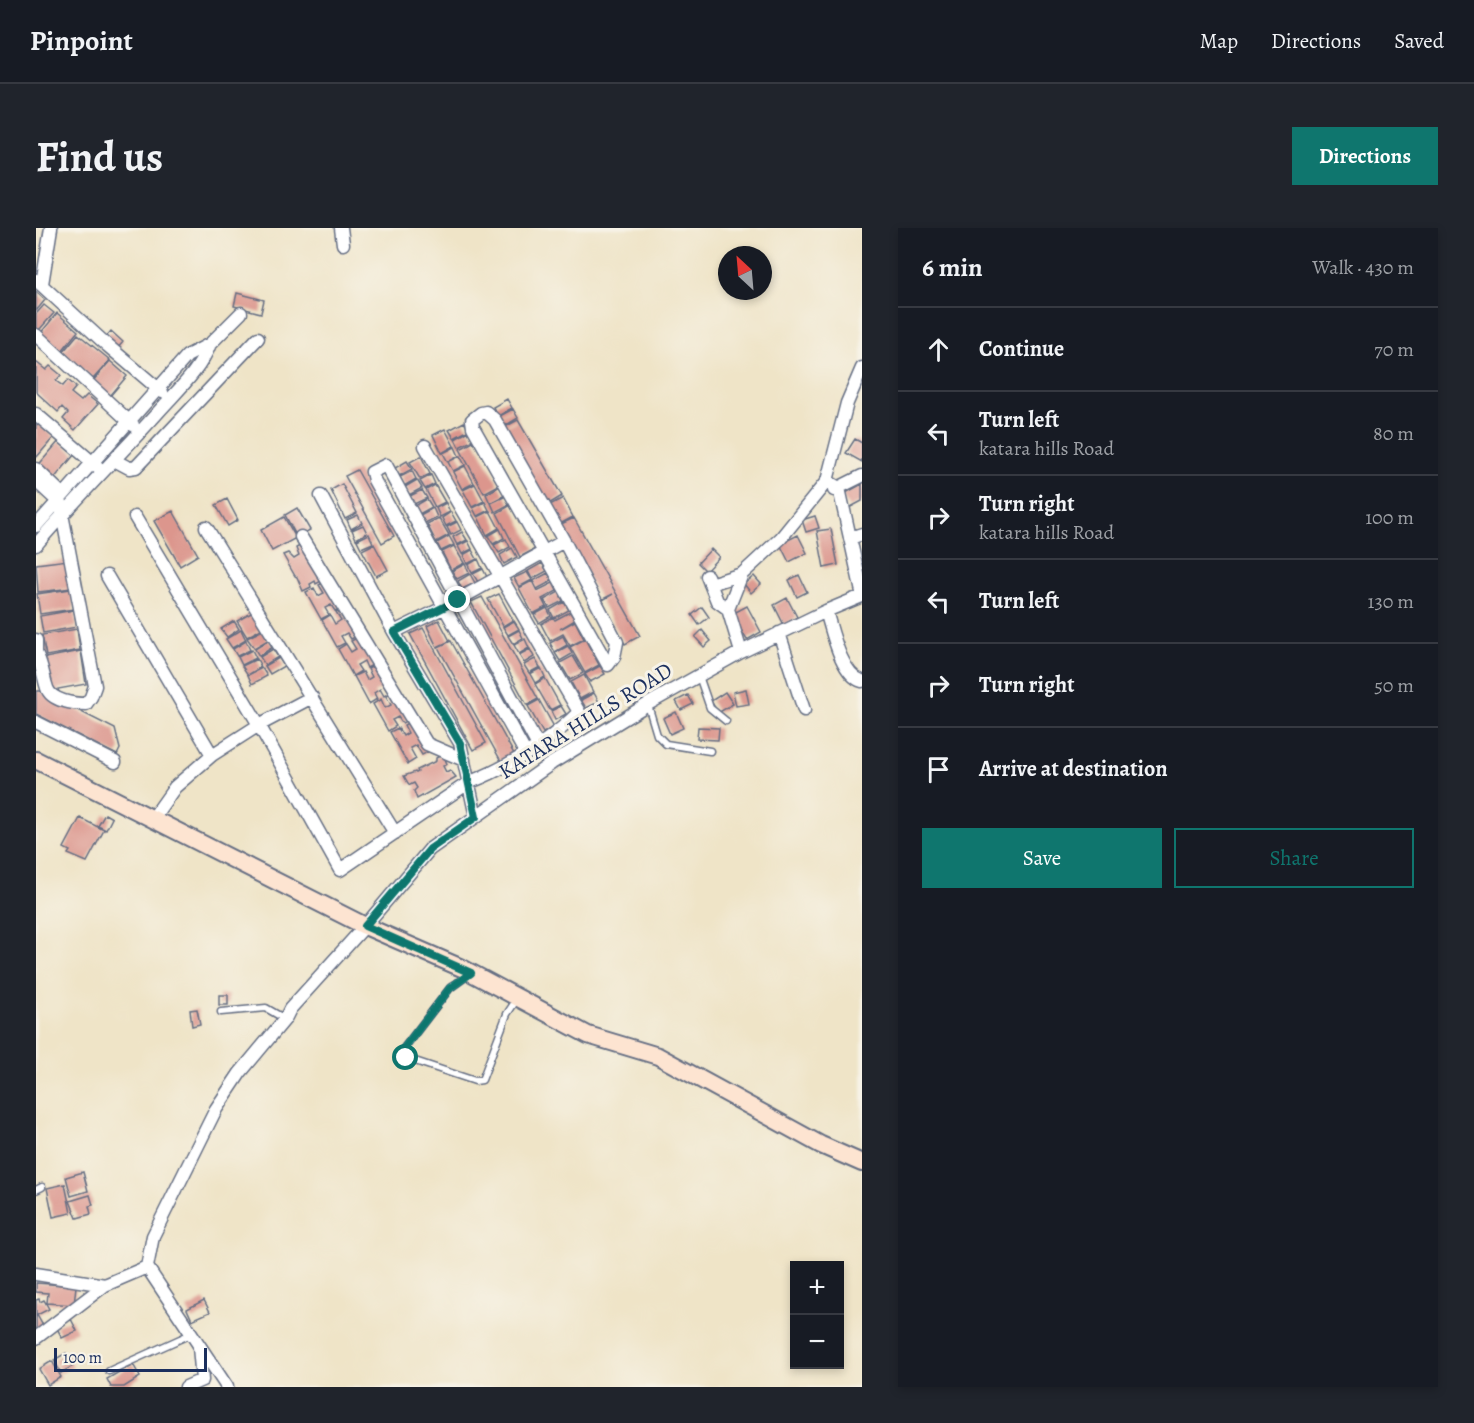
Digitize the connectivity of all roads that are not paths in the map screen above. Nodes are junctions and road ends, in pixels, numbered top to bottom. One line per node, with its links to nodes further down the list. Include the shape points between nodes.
1 (51, 228): 4 (street)
2 (341, 228): 3 (street)
3 (343, 244)
4 (39, 282): 12 (street)
5 (241, 313): 8 (street)
6 (36, 335): 9 (street)
7 (258, 338): 14 (street)
8 (210, 344): 11 (street, via 201,364); 12 (street, via 187,356)
9 (42, 347): 17 (street)
10 (862, 368): 26 (street, via 847,403)
11 (182, 385): 13 (street); 14 (street)
12 (158, 387): 13 (street); 17 (street)
13 (170, 399): 18 (street)
14 (199, 400): 21 (street, via 136,467 129,468)
15 (36, 403): 20 (street)
16 (36, 414): 20 (street)
17 (128, 421): 18 (street); 20 (street)
18 (141, 431): 21 (street)
19 (425, 446): 41 (street)
20 (96, 460): 23 (street); 30 (street)
21 (114, 460): 23 (street)
22 (36, 469): 30 (street)
23 (103, 472): 30 (street)
24 (862, 476): 27 (street)
25 (36, 481): 30 (street)
26 (827, 481): 27 (street); 28 (street)
27 (839, 488): 28 (street); 34 (street)
28 (819, 494): 39 (street, via 781,538)
29 (321, 496): 47 (street)
30 (63, 505): 32 (street); 37 (street); 51 (street, via 95,686 86,704 51,695)
31 (135, 517): 59 (street)
32 (36, 526)
33 (207, 527): 54 (street)
34 (856, 536): 42 (street)
35 (301, 537): 65 (street, via 427,744)
36 (564, 541): 38 (street); 38 (street, via 617,642 611,664 608,665); 38 (street, via 495,420 486,412 481,413 472,420 473,427)
37 (36, 545)
38 (544, 552): 41 (street)
39 (742, 574): 45 (street); 45 (street, via 708,580 717,601)
40 (107, 576): 63 (street)
41 (501, 576): 43 (street); 60 (street, via 579,712)
42 (862, 594): 46 (street, KATARA HILLS ROAD)
43 (458, 600): 44 (street); 44 (street, via 386,465 377,468 372,472 374,480); 60 (street)
44 (445, 607): 47 (street); 62 (street)
45 (728, 609): 50 (street)
46 (826, 610): 48 (street, KATARA HILLS ROAD); 53 (street, via 846,669)
47 (394, 632): 65 (street, via 460,743)
48 (779, 633): 50 (street, KATARA HILLS ROAD); 56 (street)
49 (36, 640): 51 (street)
50 (741, 652): 52 (street, KATARA HILLS ROAD)
51 (36, 655)
52 (699, 676): 55 (street, KATARA HILLS ROAD); 57 (lane, via 710,708)
53 (862, 681)
54 (312, 697): 59 (street); 70 (street)
55 (648, 704): 61 (lane, via 657,735 666,744); 68 (street, KATARA HILLS ROAD, via 552,763)
56 (804, 710)
57 (726, 721)
58 (36, 722): 66 (street)
59 (259, 725): 63 (street); 70 (street, via 340,870)
60 (538, 746): 62 (street)
61 (710, 751)
62 (526, 754): 67 (street)
63 (212, 755): 69 (street, via 175,787)
64 (36, 760): 69 (main road)
65 (464, 760): 67 (street)
66 (115, 762)
67 (468, 783): 68 (street); 70 (street)
68 (476, 817): 71 (street, KATARA HILLS ROAD, via 430,849)
69 (153, 818): 71 (main road)
70 (395, 833)
71 (365, 926): 72 (main road); 75 (street, KATARA HILLS ROAD)
72 (471, 973): 73 (main road); 73 (lane, via 450,988 404,1048 406,1058 482,1080 507,1014)
73 (518, 998): 76 (main road, via 588,1035 658,1056 821,1145)
74 (221, 1012): 75 (lane, via 262,1008)
75 (285, 1019): 77 (street, KATARA HILLS ROAD, via 216,1109 153,1236)
76 (862, 1163)
77 (147, 1266): 79 (street); 80 (street)
78 (36, 1274): 79 (street)
79 (105, 1286): 81 (street)
80 (190, 1334): 82 (street); 83 (lane)
81 (36, 1338)
82 (199, 1346): 84 (street, via 202,1380); 85 (street)
83 (109, 1371)
84 (186, 1387)
85 (227, 1387)

